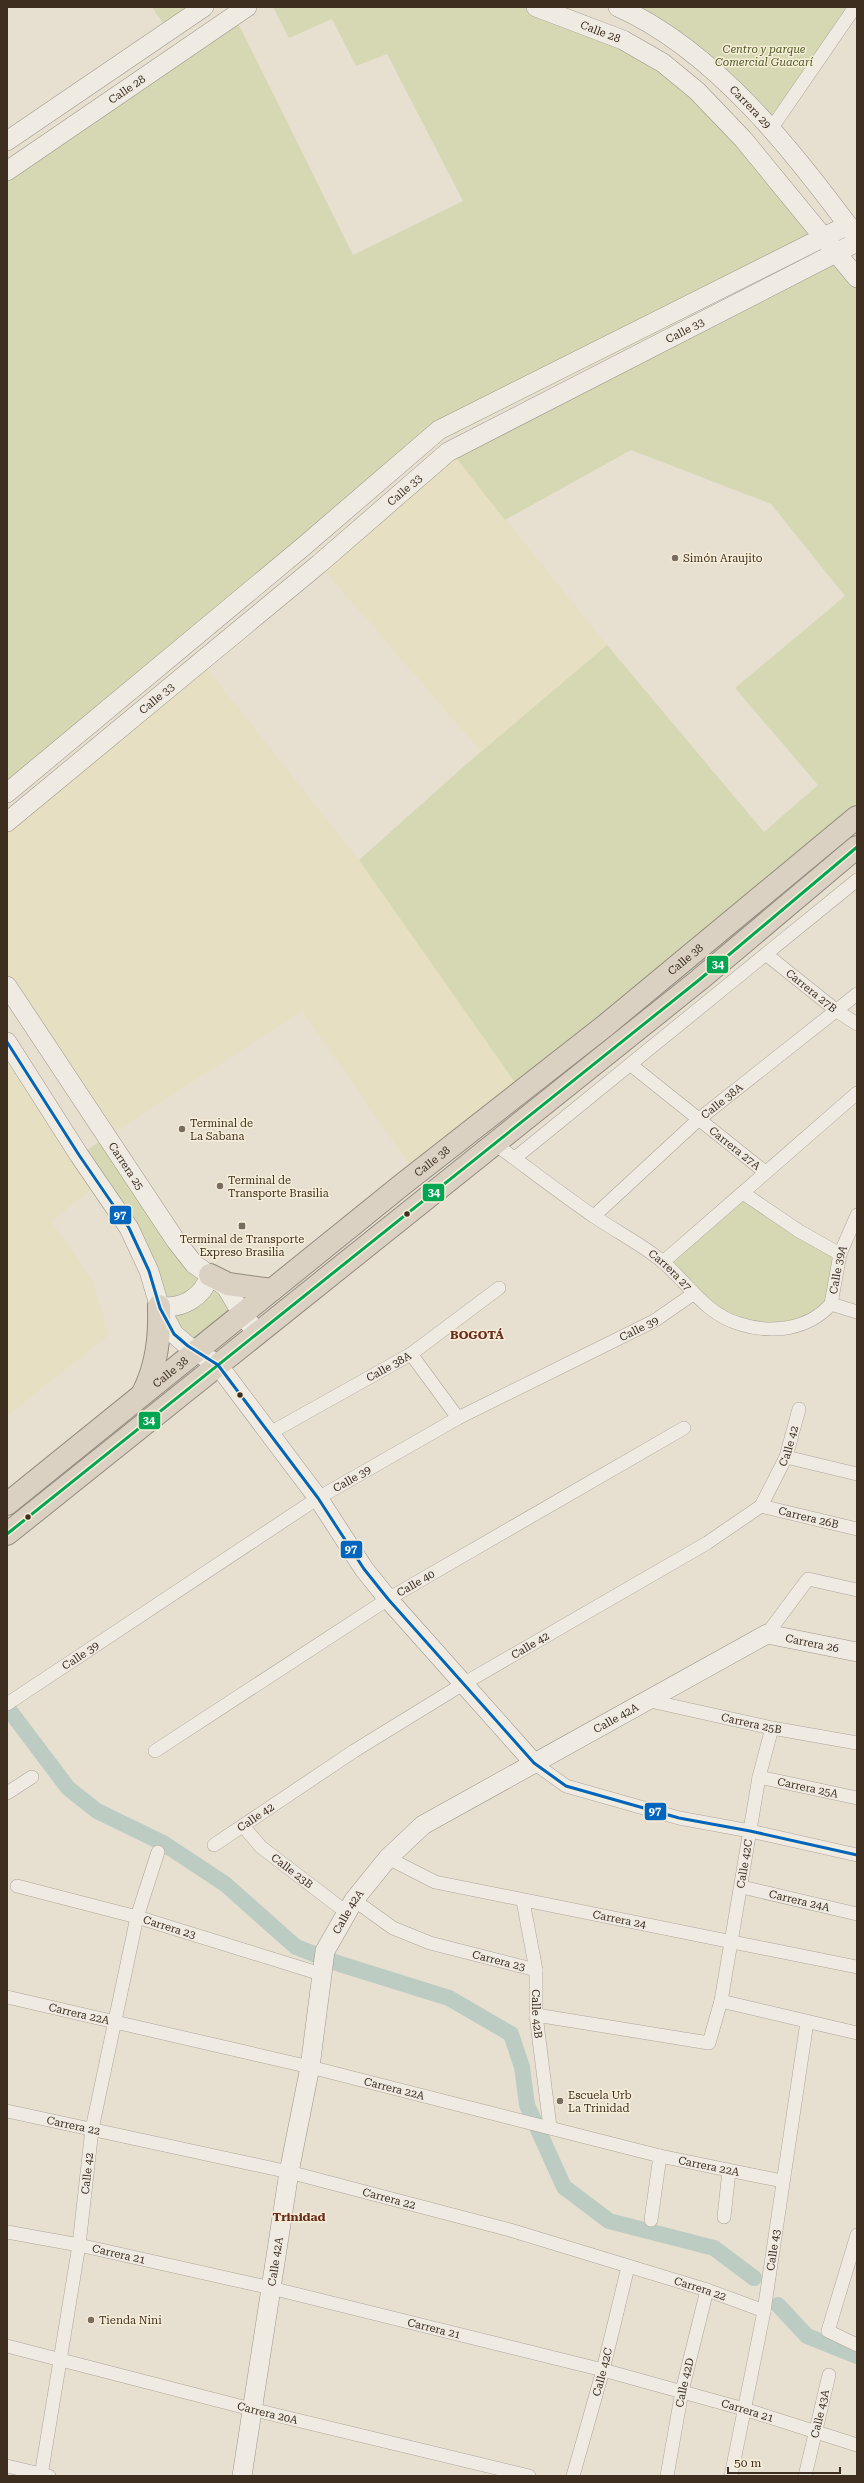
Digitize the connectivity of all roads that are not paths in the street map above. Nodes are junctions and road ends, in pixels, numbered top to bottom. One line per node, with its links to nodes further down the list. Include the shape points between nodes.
1 (204, 7): 7 (street)
2 (247, 7): 8 (street, Calle 28)
3 (536, 7): 10 (street, Calle 28, via 623,40 663,63 697,91 743,139)
4 (618, 7): 6 (street, Carrera 29, via 636,15 696,54)
5 (855, 7): 6 (street)
6 (771, 130): 9 (street, Carrera 29)
7 (7, 141)
8 (7, 171)
9 (855, 232): 10 (street, Calle 33); 11 (street, Calle 33)
10 (825, 239): 11 (street); 13 (street, Calle 33, via 439,430)
11 (837, 254): 12 (street); 14 (street, Calle 33, via 450,450)
12 (857, 278)
13 (304, 546): 14 (street); 15 (street, Calle 33)
14 (319, 564): 17 (street, Calle 33)
15 (7, 793)
16 (857, 817): 39 (highway, Calle 38, via 606,1025)
17 (7, 822)
18 (857, 847): 29 (highway, via 699,980)
19 (857, 880): 20 (street)
20 (767, 955): 23 (street, Carrera 27B); 26 (street)
21 (7, 986): 37 (street, Carrera 25, via 168,1230 190,1259)
22 (857, 994): 23 (street, Calle 38A)
23 (837, 1011): 24 (street, Carrera 27B); 28 (street, Calle 38A)
24 (857, 1024)
25 (7, 1042): 42 (street, via 129,1228 149,1271)
26 (631, 1065): 28 (street, Carrera 27A); 30 (street)
27 (857, 1092): 31 (street)
28 (699, 1119): 31 (street, Carrera 27A); 34 (street, Calle 38A)
29 (495, 1144): 30 (street, Carrera 27); 45 (highway)
30 (515, 1158): 34 (street, Carrera 27)
31 (765, 1172): 32 (street)
32 (743, 1193): 35 (street, via 799,1231); 36 (street)
33 (857, 1215): 35 (street, Calle 39A)
34 (594, 1216): 36 (street, Carrera 27)
35 (840, 1254): 41 (street, Calle 39A)
36 (663, 1262): 40 (street, Carrera 27)
37 (210, 1275): 39 (highway, via 228,1284); 42 (street, via 203,1290 192,1300 179,1306); 44 (street, Carrera 25, via 226,1287)
38 (499, 1288): 47 (street, Calle 38A)
39 (272, 1290): 44 (highway, Calle 38)
40 (693, 1294): 41 (street, Carrera 27, via 713,1312 739,1324 761,1329 804,1324 820,1317); 51 (street, Calle 39, via 654,1321)
41 (831, 1304): 43 (street)
42 (159, 1306): 46 (street, via 174,1334); 49 (highway, via 160,1332 157,1349 149,1381)
43 (857, 1312)
44 (242, 1314): 45 (street, Carrera 25); 46 (highway, Calle 38)
45 (258, 1334): 48 (highway)
46 (197, 1350): 48 (street); 49 (highway, Calle 38)
47 (411, 1354): 51 (street); 53 (street, Calle 38A)
48 (218, 1365): 53 (street); 60 (highway)
49 (142, 1394): 57 (highway, Calle 38)
50 (799, 1409): 54 (street, Calle 42)
51 (458, 1418): 56 (street, Calle 39)
52 (684, 1428): 62 (street, Calle 40)
53 (270, 1433): 56 (street)
54 (786, 1457): 55 (street); 58 (street, Calle 42)
55 (857, 1474)
56 (318, 1498): 62 (street, via 364,1569); 67 (street, Calle 39)
57 (7, 1504)
58 (761, 1506): 59 (street, Carrera 26B); 65 (street, Calle 42, via 707,1543)
59 (857, 1529)
60 (12, 1530)
61 (857, 1590): 63 (street, Calle 42A, via 808,1579)
62 (388, 1599): 65 (street); 70 (street, Calle 40)
63 (767, 1634): 64 (street, Carrera 26); 66 (street, Calle 42A)
64 (857, 1652)
65 (463, 1684): 71 (street); 76 (street, Calle 42, via 354,1751)
66 (646, 1700): 68 (street, Carrera 25B); 71 (street, Calle 42A)
67 (10, 1702)
68 (772, 1728): 69 (street, Carrera 25B); 73 (street, Calle 42C)
69 (857, 1743)
70 (155, 1751)
71 (534, 1763): 77 (street, via 566,1786 679,1818); 81 (street, Calle 42A, via 423,1826)
72 (32, 1776): 74 (street)
73 (759, 1778): 75 (street, Carrera 25A); 77 (street, Calle 42C)
74 (7, 1793)
75 (857, 1798)
76 (243, 1826): 78 (street, Calle 42); 85 (street, Calle 23B, via 261,1847)
77 (750, 1831): 80 (street); 83 (street, Calle 42C)
78 (214, 1845)
79 (158, 1852): 87 (street, Calle 42)
80 (857, 1854)
81 (388, 1858): 84 (street, Carrera 24, via 435,1882); 85 (street, Calle 42A)
82 (17, 1886): 87 (street, Carrera 23)
83 (742, 1886): 86 (street, Carrera 24A); 88 (street, Calle 42C)
84 (523, 1901): 88 (street, Carrera 24); 91 (street, Calle 42B)
85 (350, 1906): 90 (street, Calle 42A, via 330,1939); 91 (street, Carrera 23, via 430,1943)
86 (857, 1914)
87 (137, 1917): 90 (street, Carrera 23); 95 (street, Calle 42)
88 (732, 1941): 89 (street, Carrera 24); 93 (street, Calle 42C)
89 (857, 1967)
90 (321, 1969): 98 (street, Calle 42A)
91 (536, 1970): 94 (street, Calle 42B)
92 (7, 1997): 95 (street, Carrera 22A)
93 (721, 2001): 94 (street, Calle 42C, via 711,2039 705,2044); 96 (street)
94 (536, 2015): 100 (street, Calle 42B)
95 (115, 2022): 98 (street, Carrera 22A); 101 (street, Calle 42)
96 (807, 2022): 97 (street); 105 (street, Calle 43)
97 (857, 2033)
98 (310, 2067): 100 (street, Carrera 22A); 104 (street, Calle 42A)
99 (7, 2112): 101 (street, Carrera 22)
100 (547, 2126): 102 (street, Carrera 22A)
101 (92, 2129): 104 (street, Carrera 22); 110 (street, Calle 42)
102 (660, 2156): 103 (street, Carrera 22A); 107 (street)
103 (730, 2171): 105 (street, Carrera 22A); 106 (street)
104 (289, 2172): 111 (street, Carrera 22, via 510,2230); 112 (street, Calle 42A)
105 (782, 2180): 114 (street, Calle 43)
106 (724, 2217)
107 (651, 2220)
108 (7, 2232): 110 (street, Carrera 21)
109 (857, 2235): 115 (street, via 828,2331)
110 (79, 2245): 112 (street, Carrera 21); 117 (street, Calle 42)
111 (628, 2267): 113 (street, Carrera 22); 118 (street, Calle 42C)
112 (271, 2288): 118 (street, Carrera 21); 121 (street, Calle 42A)
113 (707, 2290): 114 (street, Carrera 22); 120 (street, Calle 42D)
114 (764, 2311): 122 (street, Calle 43)
115 (857, 2345)
116 (7, 2346): 117 (street, Carrera 20A)
117 (60, 2360): 121 (street, Carrera 20A); 126 (street, Calle 42)
118 (603, 2370): 120 (street, Carrera 21); 129 (street, Calle 42C)
119 (829, 2375): 123 (street, Calle 43A)
120 (682, 2391): 122 (street, Carrera 21); 130 (street, Calle 42D)
121 (251, 2409): 127 (street, Calle 42A); 128 (street, Carrera 20A)
122 (744, 2410): 123 (street, Carrera 21); 131 (street, Calle 43)
123 (815, 2432): 124 (street, Carrera 21); 132 (street, Calle 43A)
124 (857, 2445)
125 (7, 2466): 126 (street)
126 (44, 2475)
127 (242, 2476)
128 (529, 2476)
129 (573, 2476)
130 (667, 2476)
131 (731, 2476)
132 (805, 2476)

